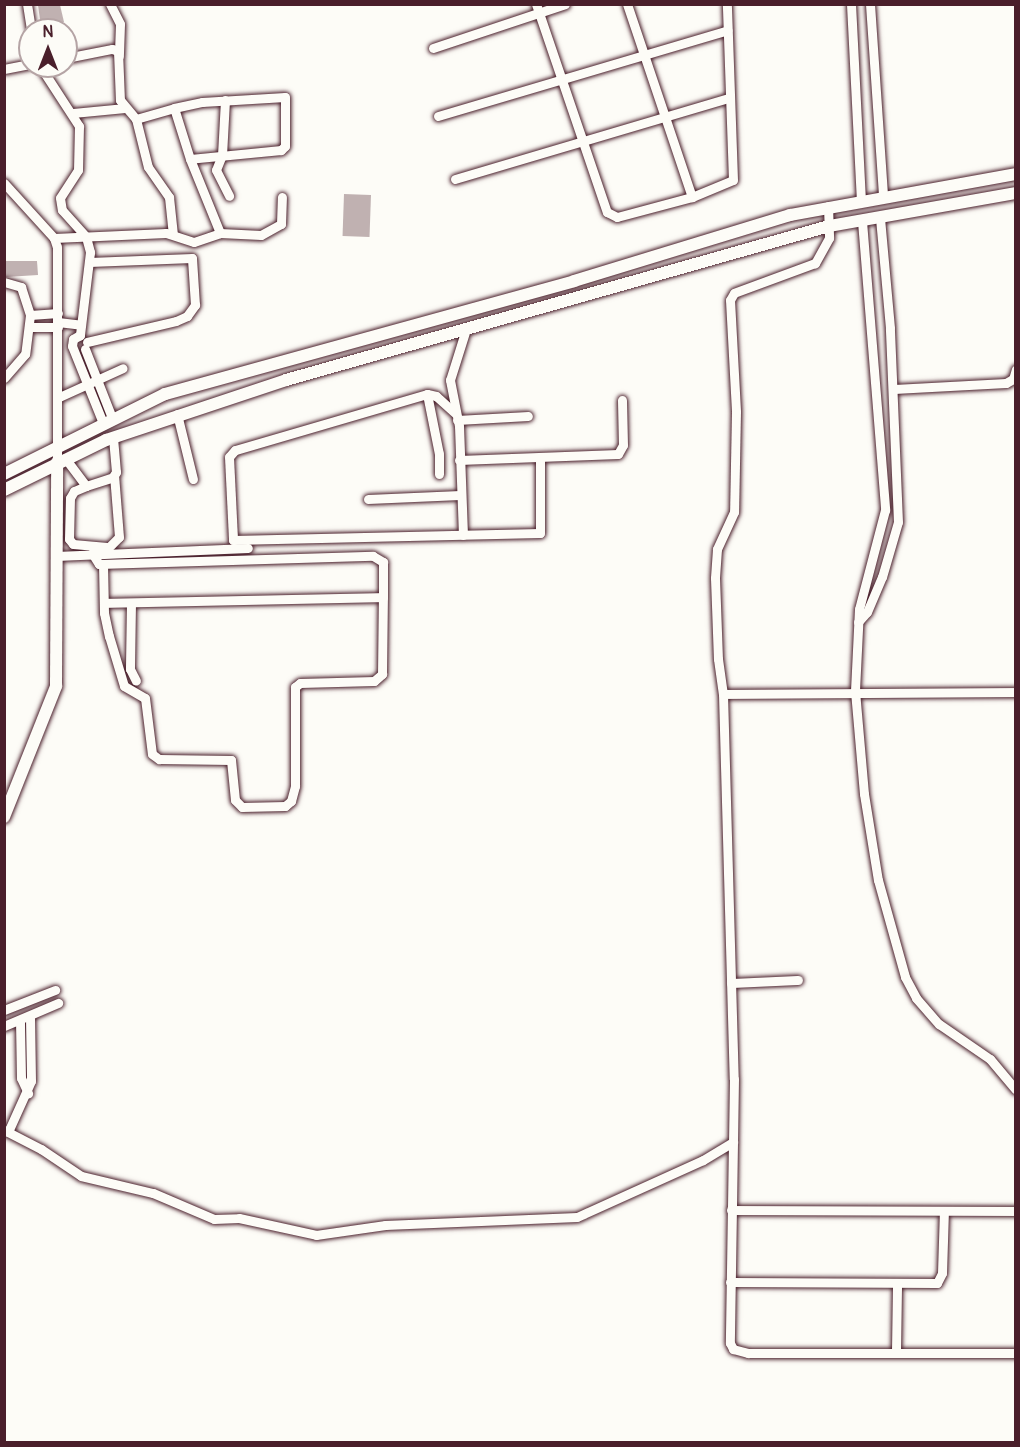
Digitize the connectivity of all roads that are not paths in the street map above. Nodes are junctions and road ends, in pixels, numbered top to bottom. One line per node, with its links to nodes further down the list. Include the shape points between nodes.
1 (110, 4): 12 (street, via 120,24)
2 (565, 4): 7 (street)
3 (627, 4): 10 (street)
4 (727, 4): 8 (street)
5 (851, 4): 34 (street)
6 (870, 4): 33 (street)
7 (537, 8): 9 (street); 13 (street)
8 (728, 30): 10 (street); 15 (street)
9 (433, 48)
10 (644, 54): 13 (street); 20 (street)
11 (78, 56): 12 (street, via 112,49)
12 (119, 56): 17 (street, via 119,96)
13 (561, 77): 21 (street); 23 (street)
14 (48, 78): 19 (street)
15 (729, 98): 20 (street); 32 (street, via 733,180)
16 (225, 100): 18 (street); 24 (street); 24 (street, via 285,97 285,146 281,150)
17 (125, 108): 19 (street); 22 (street)
18 (174, 108): 22 (street); 25 (street)
19 (73, 113): 41 (street, via 79,126 78,170 60,198 62,210)
20 (665, 115): 23 (street); 32 (street)
21 (438, 116)
22 (135, 118): 39 (street, via 148,167 169,197)
23 (583, 141): 27 (street); 32 (street, via 610,215)
24 (222, 156): 25 (street); 30 (street, via 216,174)
25 (190, 159): 40 (street)
26 (1016, 174): 33 (street)
27 (455, 179)
28 (4, 183): 42 (street)
29 (1016, 193): 36 (street)
30 (229, 196)
31 (282, 197): 40 (street, via 278,229 261,235)
32 (692, 197)
33 (883, 197): 34 (street)
34 (861, 201): 35 (street)
35 (828, 206): 38 (street); 64 (street, via 165,394)
36 (880, 218): 37 (street); 57 (street)
37 (862, 221): 38 (street); 87 (street, via 885,510)
38 (829, 226): 51 (street); 91 (street, via 826,249 815,263 734,293 730,300 736,400 735,496 732,522 717,549 715,571)
39 (173, 233): 41 (street); 43 (street)
40 (220, 233): 43 (street)
41 (86, 237): 42 (street); 45 (street)
42 (54, 238): 48 (street)
43 (186, 241): 44 (street)
44 (192, 258): 45 (street); 52 (street, via 195,305 187,316 137,333)
45 (89, 262): 49 (street)
46 (4, 282): 47 (street, via 21,287)
47 (30, 315): 48 (street); 50 (street)
48 (58, 320): 49 (street); 50 (street); 59 (street)
49 (81, 325): 52 (street)
50 (29, 327): 55 (street, via 25,354)
51 (465, 332): 61 (street); 63 (street, via 450,380)
52 (82, 344): 56 (street)
53 (123, 368): 56 (street)
54 (1016, 369): 57 (street, via 1013,379 1006,383)
55 (4, 378)
56 (93, 382): 59 (street); 64 (street)
57 (894, 388): 87 (street, via 898,522 882,577 867,612)
58 (427, 394): 63 (street, via 436,396); 71 (street, via 440,454); 78 (street, via 232,452 231,537 238,542)
59 (57, 398): 66 (street)
60 (622, 400): 68 (street, via 623,445 618,454)
61 (177, 414): 65 (street); 73 (street)
62 (528, 416): 63 (street)
63 (457, 417): 67 (street)
64 (108, 420): 66 (street)
65 (113, 437): 69 (street); 72 (street)
66 (57, 446): 69 (street); 70 (street)
67 (459, 459): 68 (street); 76 (street)
68 (540, 459): 78 (street, via 542,532)
69 (61, 460): 74 (street); 75 (street); 82 (street)
70 (4, 474)
71 (440, 474)
72 (114, 476): 74 (street); 80 (street, via 119,537)
73 (193, 479)
74 (86, 486): 80 (street, via 74,491 70,498 69,539 74,544)
75 (4, 490)
76 (460, 495): 77 (street); 78 (street)
77 (368, 499)
78 (463, 535)
79 (253, 548): 80 (street)
80 (107, 550): 81 (street); 83 (street)
81 (92, 553): 82 (street); 83 (street, via 97,563)
82 (56, 556): 92 (street, via 56,686)
83 (103, 564): 84 (street, via 373,556 383,562); 85 (street)
84 (384, 597): 85 (street, via 381,676 368,681 300,683 295,687 295,786 291,801 285,806 245,808 234,800 231,760 159,759 152,754 145,698 124,686); 86 (street)
85 (104, 603): 86 (street)
86 (131, 603): 88 (street, via 130,669)
87 (858, 622): 89 (street)
88 (136, 681)
89 (855, 692): 90 (street); 91 (street); 100 (street, via 864,794 878,880 905,977 916,998 939,1024 990,1059)
90 (1016, 692)
91 (723, 694): 94 (street)
92 (4, 817)
93 (798, 980): 94 (street)
94 (731, 982): 103 (street)
95 (55, 990): 97 (street)
96 (58, 1003): 98 (street)
97 (4, 1011): 99 (street)
98 (30, 1016): 99 (street); 101 (street)
99 (12, 1023): 101 (street, via 21,1078)
100 (1016, 1090)
101 (28, 1093): 102 (street)
102 (6, 1131): 103 (street, via 81,1176 153,1192 214,1219 239,1218 316,1236 386,1225 577,1217)
103 (733, 1143): 104 (street)
104 (731, 1210): 105 (street); 107 (street)
105 (944, 1211): 106 (street); 108 (street, via 941,1279 933,1284)
106 (1016, 1211)
107 (730, 1282): 108 (street); 109 (street, via 733,1349 748,1353)
108 (897, 1284): 109 (street)
109 (896, 1351): 110 (street)
110 (1016, 1353)

